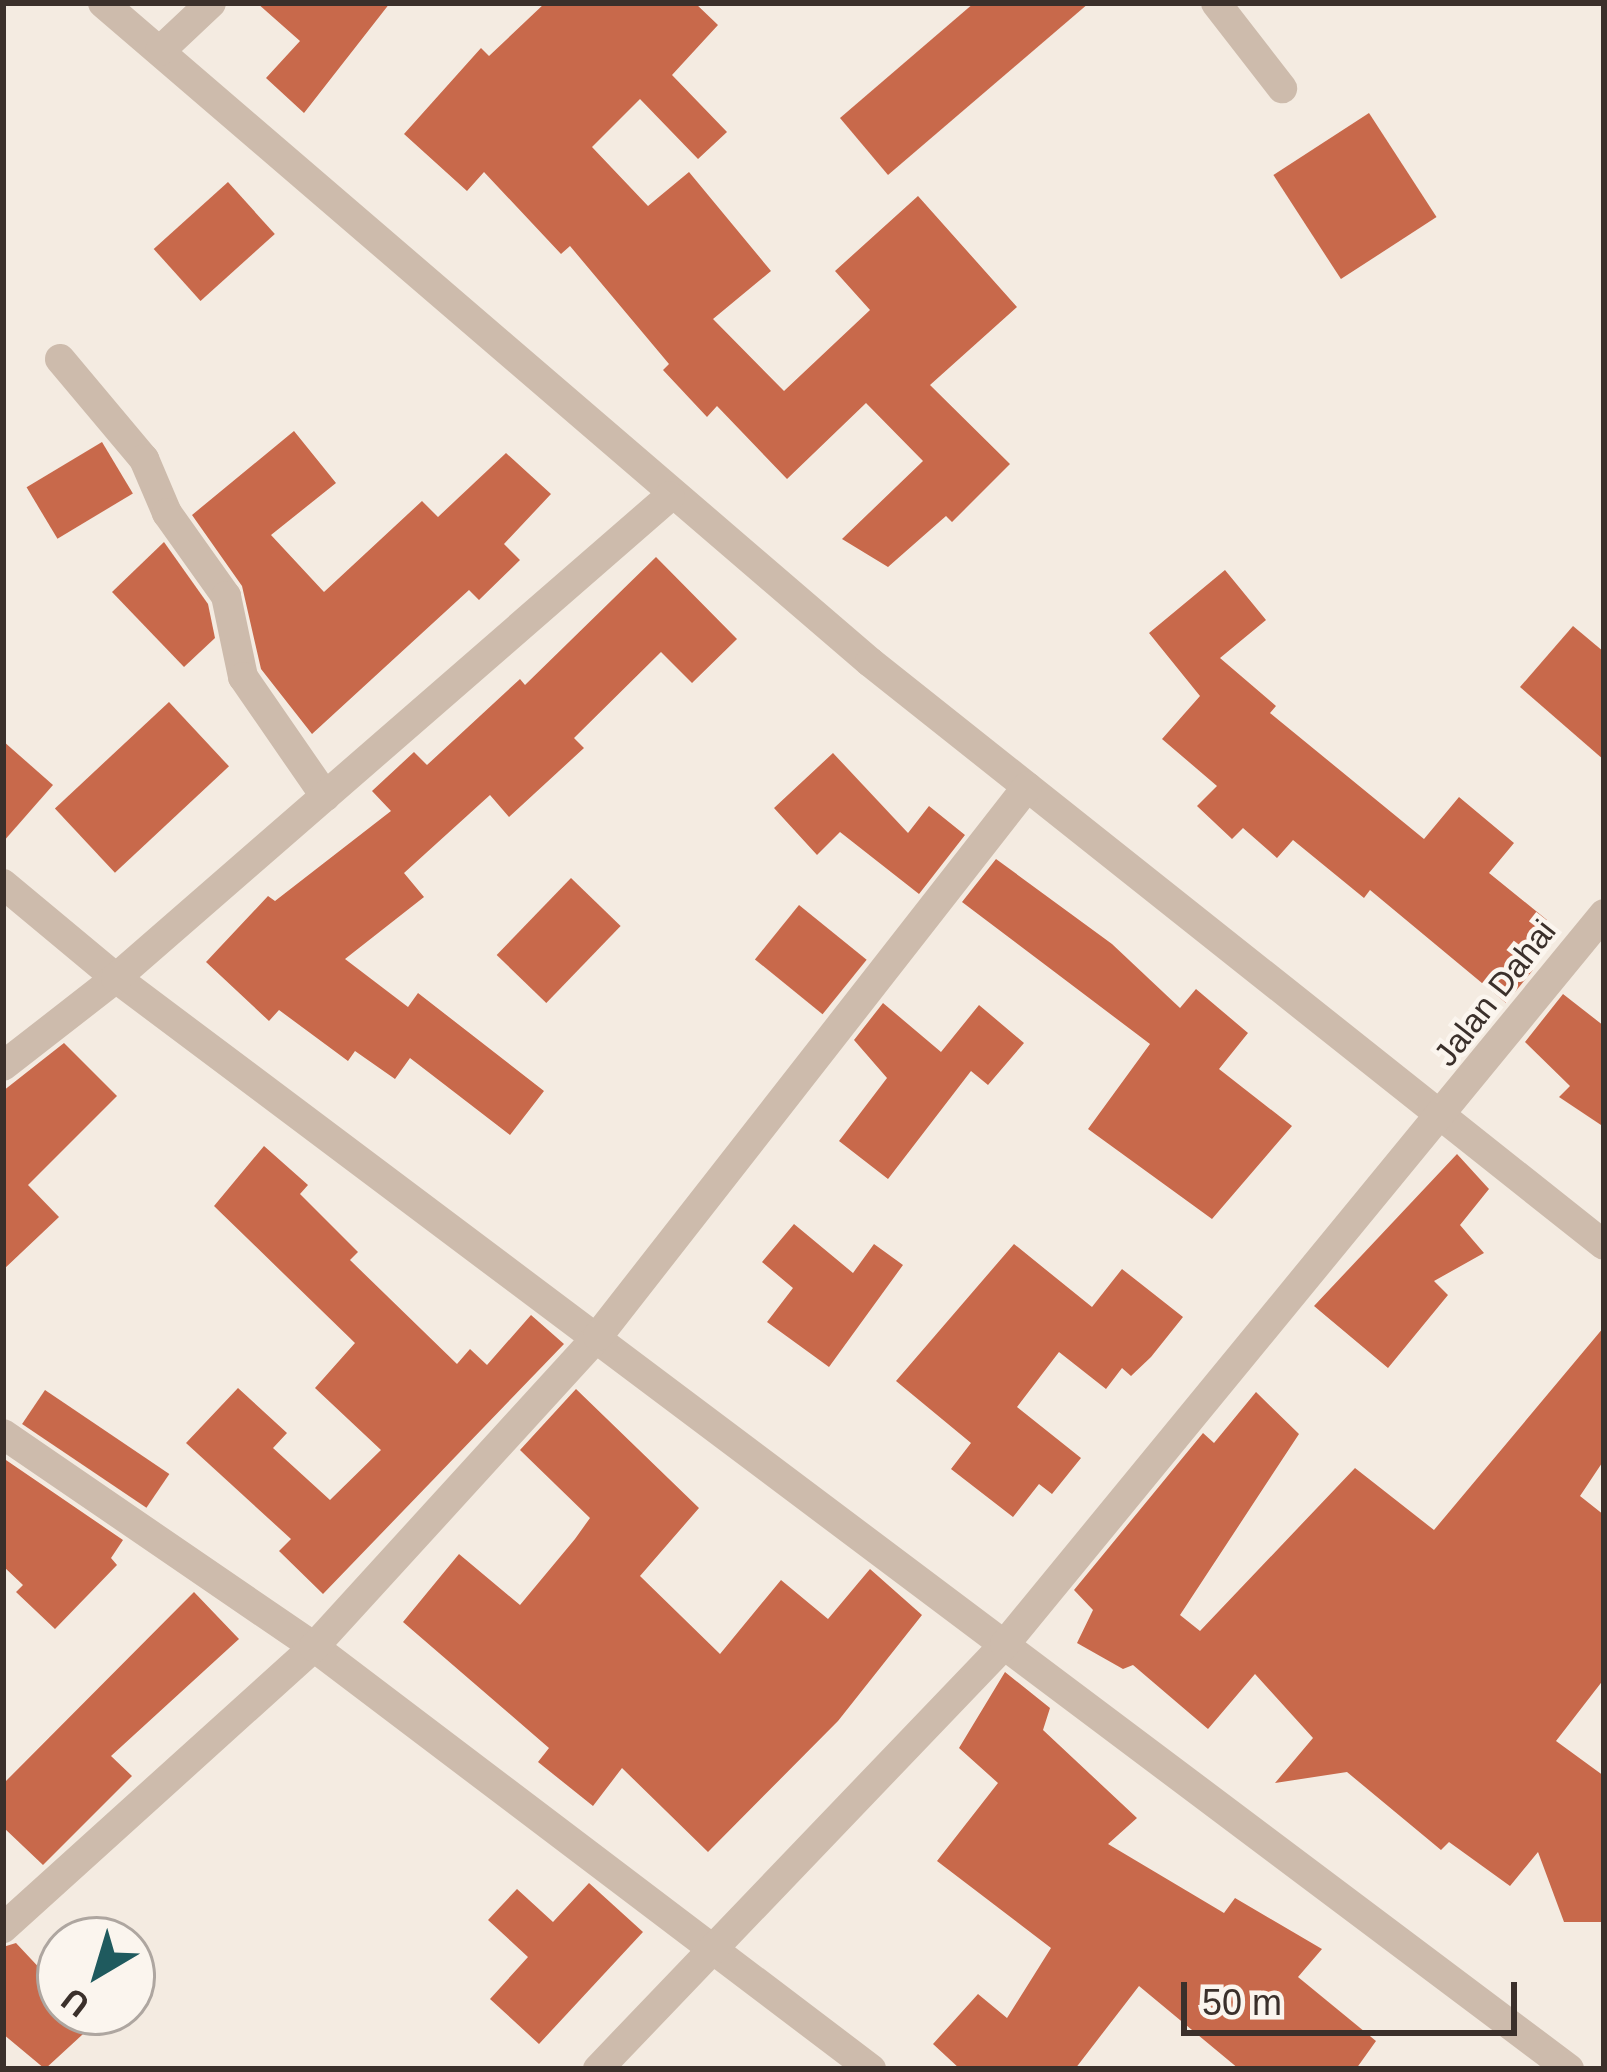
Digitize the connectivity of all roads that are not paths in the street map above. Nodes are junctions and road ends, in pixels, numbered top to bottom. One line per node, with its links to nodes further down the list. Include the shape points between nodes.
1 (103, 3): 4 (street)
2 (211, 3): 4 (street)
3 (1216, 3): 5 (street)
4 (160, 51): 7 (street)
5 (1282, 88)
6 (60, 359): 9 (street, via 144,460 167,514 226,596 243,677)
7 (670, 496): 8 (street); 9 (street)
8 (1027, 787): 14 (street); 16 (street)
9 (326, 796): 12 (street)
10 (3, 884): 12 (street)
11 (1604, 914): 14 (street, Jalan Dahai)
12 (116, 978): 13 (street); 16 (street)
13 (3, 1066)
14 (1442, 1117): 15 (street); 18 (street, Jalan Dahai)
15 (1604, 1245)
16 (598, 1336): 18 (street); 19 (street)
17 (3, 1434): 19 (street)
18 (1005, 1644): 21 (street, Jalan Dahai); 24 (street)
19 (314, 1647): 20 (street); 21 (street)
20 (3, 1928)
21 (714, 1947): 22 (street, Jalan Dahai); 23 (street)
22 (598, 2069)
23 (871, 2069)
24 (1569, 2069)

